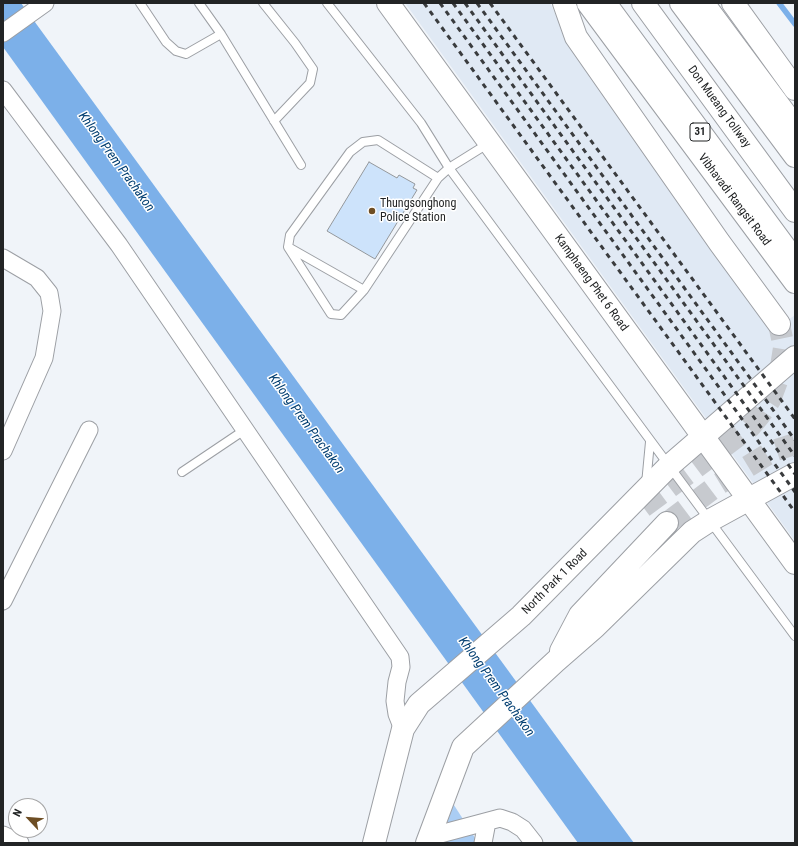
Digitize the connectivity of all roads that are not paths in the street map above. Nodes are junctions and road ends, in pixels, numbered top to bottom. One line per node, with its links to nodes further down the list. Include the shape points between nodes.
1 (45, 3): 14 (street)
2 (140, 3): 15 (lane, via 166,42 176,51 186,54)
3 (198, 3): 15 (lane)
4 (263, 3): 18 (lane, via 313,69 310,83)
5 (327, 3): 23 (lane, via 421,123)
6 (388, 3): 20 (main road, Kamphaeng Phet 6 Road)
7 (564, 3): 31 (main road, via 576,37 719,242)
8 (588, 3): 29 (main road, Vibhavadi Rangsit Road / 31)
9 (605, 3): 28 (main road, Vibhavadi Rangsit Road / 31)
10 (643, 3): 25 (main road, Don Mueang Tollway / 31)
11 (681, 3): 21 (main road)
12 (702, 3): 19 (main road)
13 (733, 3): 16 (main road)
14 (3, 33)
15 (221, 34): 18 (lane)
16 (795, 89)
17 (3, 90): 33 (street, via 118,245)
18 (274, 121): 22 (lane)
19 (795, 127)
20 (490, 142): 23 (lane); 35 (main road, Kamphaeng Phet 6 Road)
21 (795, 156)
22 (301, 165)
23 (449, 168): 24 (lane); 36 (lane)
24 (438, 178): 26 (lane, via 378,140 363,142 350,152 290,235); 30 (lane)
25 (795, 211)
26 (288, 247): 30 (lane); 30 (lane, via 331,314 341,315)
27 (3, 258): 37 (street, via 37,278 49,293 52,311 44,358)
28 (795, 261)
29 (795, 282)
30 (364, 290)
31 (780, 324)
32 (795, 357): 35 (main road)
33 (246, 429): 39 (lane); 49 (street, via 400,657 401,667 395,701)
34 (89, 430): 46 (street)
35 (702, 437): 38 (main road); 42 (main road, Kamphaeng Phet 6 Road)
36 (650, 442): 38 (lane); 41 (lane)
37 (3, 451)
38 (669, 466): 41 (main road); 43 (lane)
39 (182, 472)
40 (795, 474): 42 (main road)
41 (644, 499): 49 (main road, North Park 1 Road, via 521,616 419,704)
42 (749, 500): 43 (main road); 45 (main road, Kamphaeng Phet 6 Road)
43 (708, 520): 47 (lane); 48 (main road, via 692,532 595,627)
44 (667, 523): 48 (main road, via 580,616)
45 (795, 562)
46 (5, 590)
47 (795, 636)
48 (556, 661): 52 (main road, via 463,747)
49 (403, 729): 54 (main road, North Park 1 Road)
50 (487, 822): 52 (street); 55 (street); 56 (street, via 500,818 512,822)
51 (3, 835): 53 (street)
52 (428, 840)
53 (20, 843)
54 (374, 843)
55 (483, 843)
56 (534, 843)

